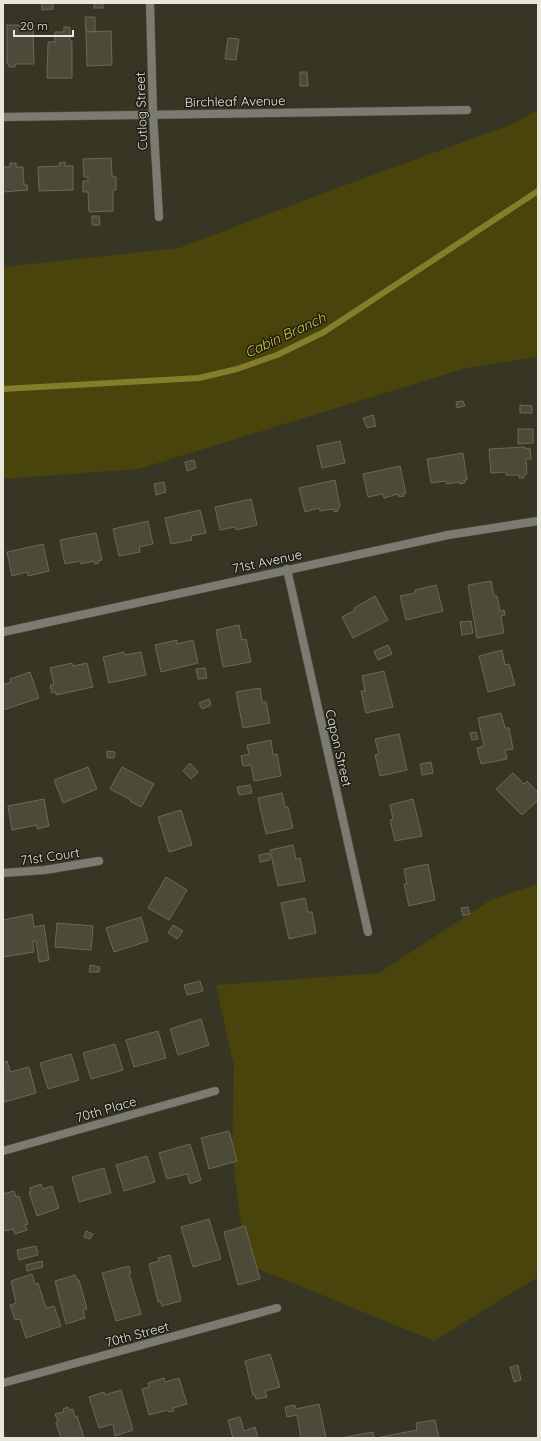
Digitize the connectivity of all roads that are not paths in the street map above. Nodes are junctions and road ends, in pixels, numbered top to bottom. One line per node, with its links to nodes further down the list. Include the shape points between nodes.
1 (150, 3): 3 (street, Cutlog Street)
2 (467, 110): 3 (street, Birchleaf Avenue)
3 (153, 114): 4 (street, Birchleaf Avenue); 5 (street, Cutlog Street)
4 (3, 117)
5 (159, 217)
6 (538, 521): 7 (street, 71st Avenue, via 448,535)
7 (287, 569): 8 (street, 71st Avenue); 11 (street, Capon Street)
8 (3, 632)
9 (99, 861): 10 (street, 71st Court, via 46,870)
10 (3, 873)
11 (368, 932)
12 (215, 1091): 13 (street, 70th Place)
13 (3, 1151)
14 (277, 1308): 15 (street, 70th Street)
15 (3, 1384)

